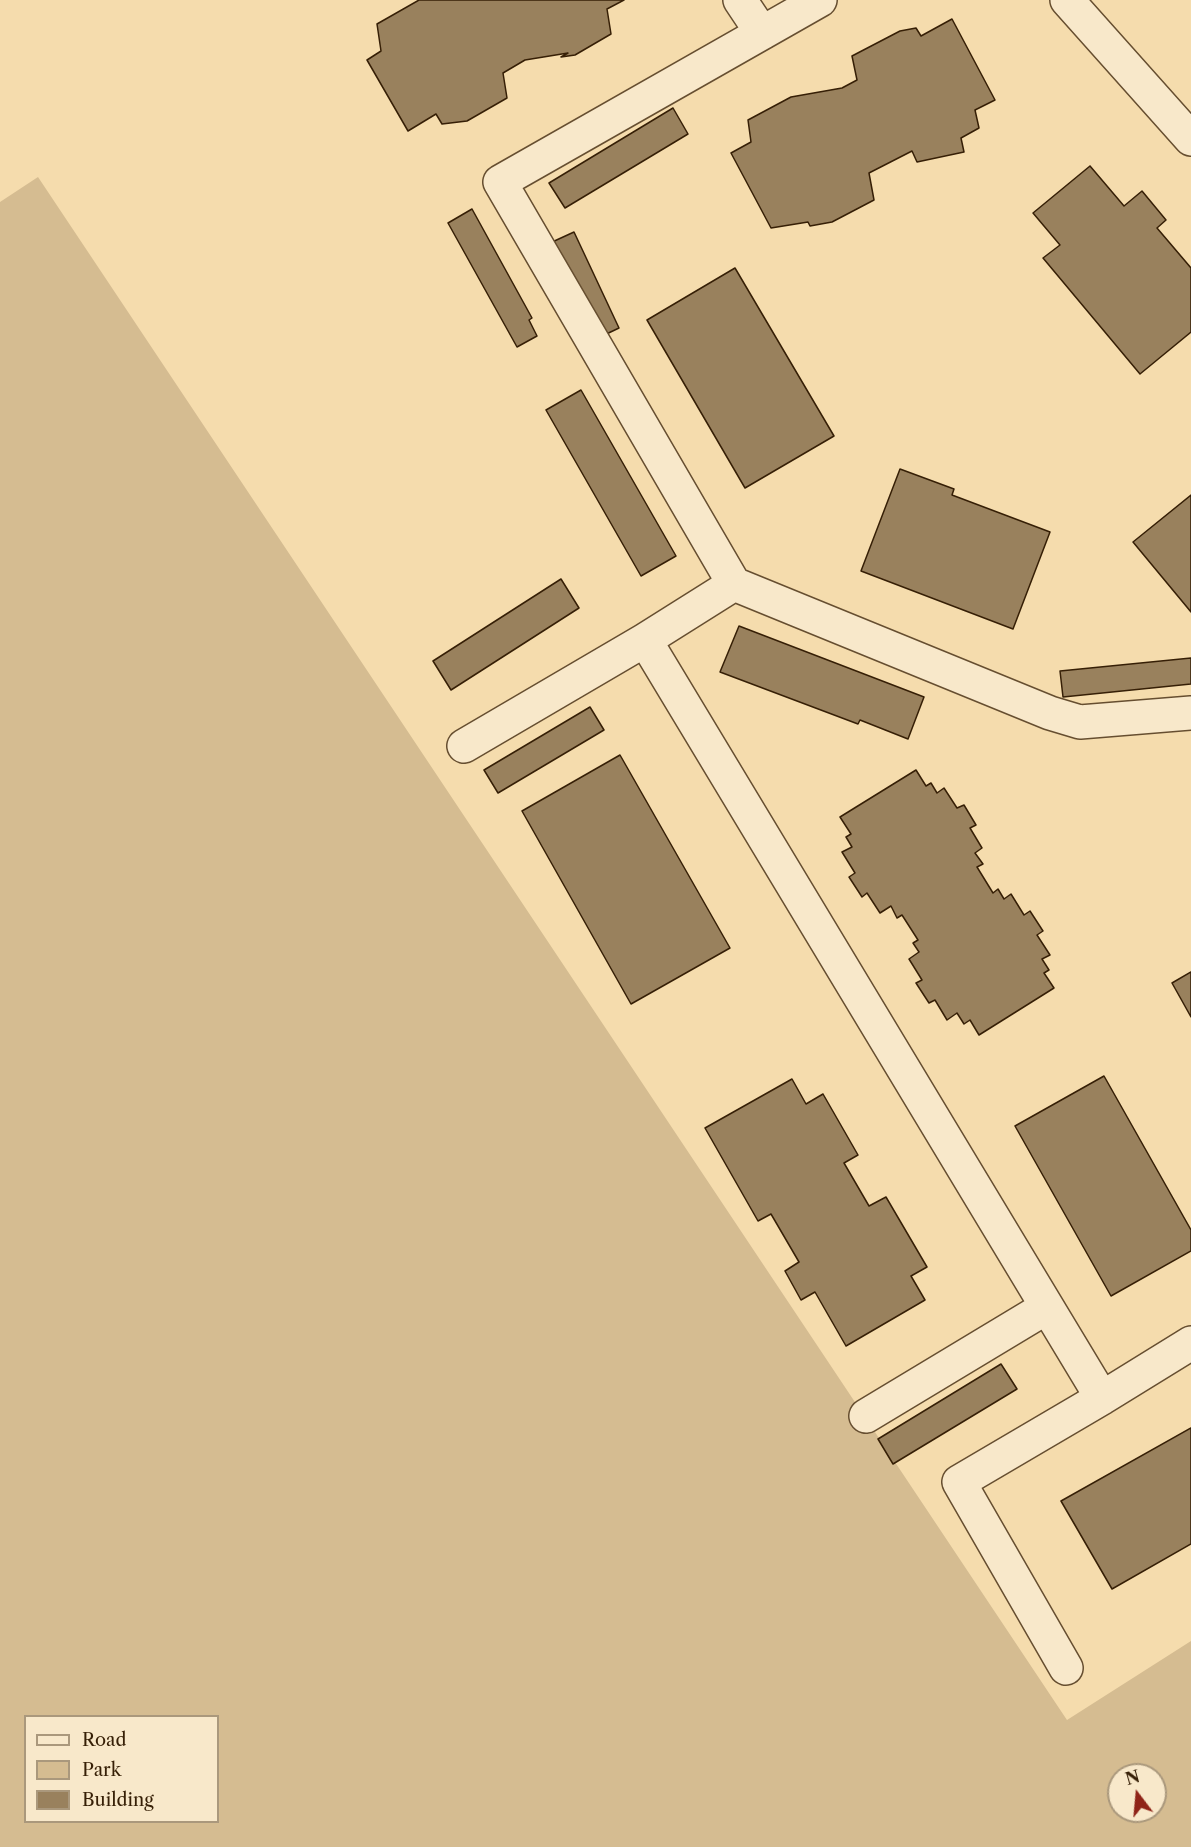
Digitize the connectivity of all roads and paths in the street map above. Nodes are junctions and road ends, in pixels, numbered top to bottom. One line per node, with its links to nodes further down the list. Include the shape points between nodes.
1 (740, 0): 4 (lane)
2 (820, 0): 4 (lane)
3 (1067, 0): 5 (lane)
4 (762, 33): 6 (lane, via 500,182)
5 (1191, 139)
6 (734, 584): 7 (lane); 8 (lane, via 1080,722)
7 (645, 640): 9 (lane); 10 (lane)
8 (1191, 712)
9 (464, 746)
10 (1047, 1307): 12 (lane); 13 (lane)
11 (1191, 1343): 12 (lane)
12 (1102, 1398): 14 (lane, via 959,1482)
13 (866, 1416)
14 (1066, 1668)

